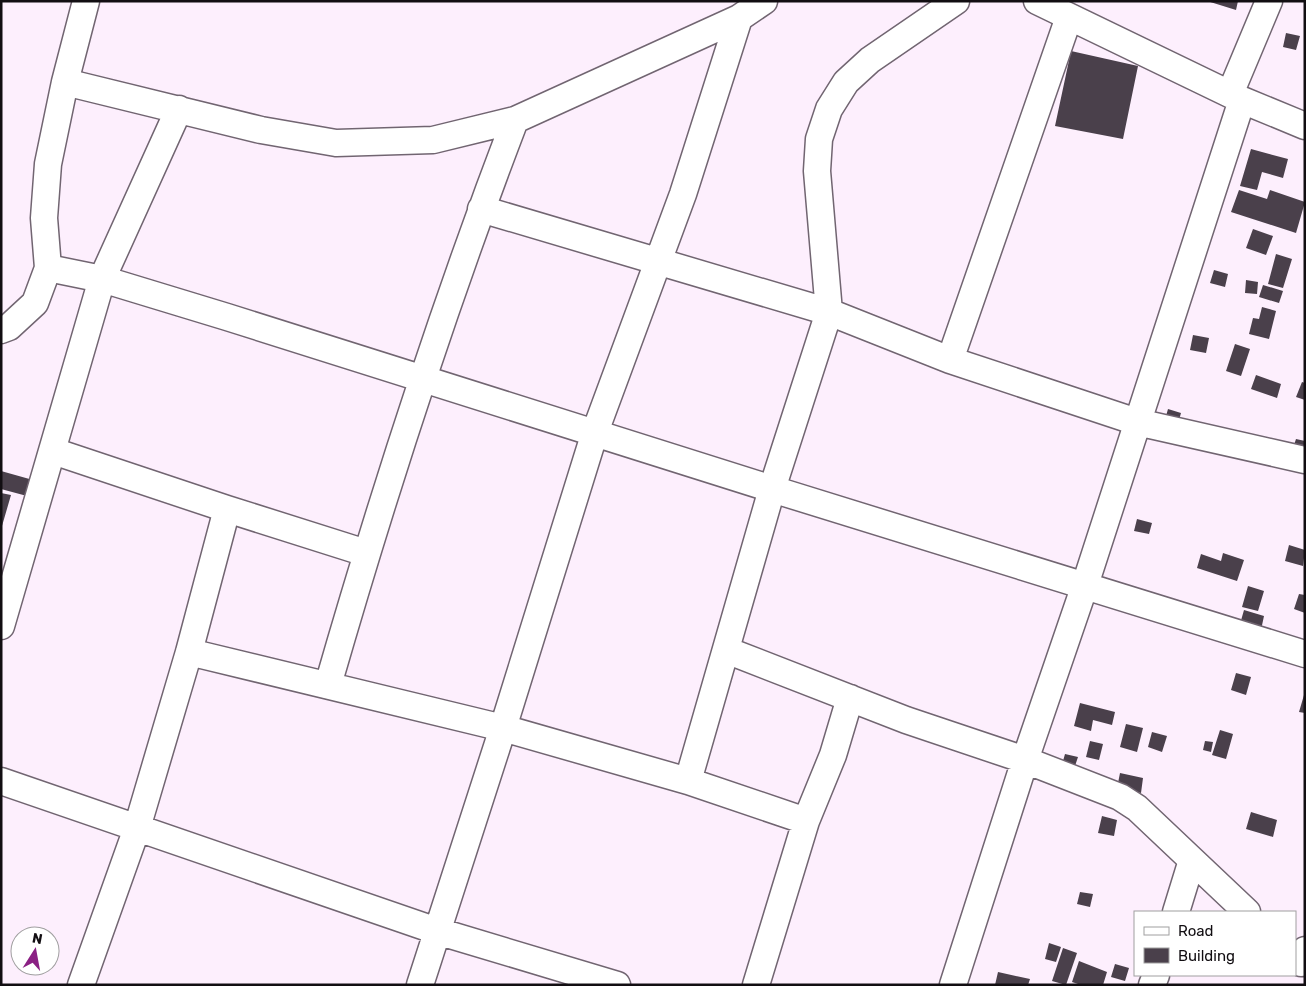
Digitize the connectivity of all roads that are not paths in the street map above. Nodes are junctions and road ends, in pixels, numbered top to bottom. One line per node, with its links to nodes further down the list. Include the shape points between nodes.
1 (86, 1): 8 (street)
2 (764, 1): 7 (street)
3 (956, 1): 17 (street, via 870,60 846,82 828,109 819,139 817,171)
4 (1037, 1): 6 (street)
5 (1269, 1): 9 (street)
6 (1069, 17): 9 (street); 19 (street)
7 (739, 18): 11 (street); 14 (street, via 683,194)
8 (65, 82): 10 (street); 15 (street, via 48,164 44,218)
9 (1236, 97): 12 (street); 21 (street)
10 (179, 109): 11 (street, via 261,130 336,143 433,140); 16 (street)
11 (516, 120): 13 (street)
12 (1305, 126)
13 (481, 209): 14 (street); 20 (street)
14 (658, 260): 17 (street); 22 (street)
15 (48, 268): 16 (street); 18 (street, via 35,303 9,327)
16 (102, 279): 20 (street); 23 (street)
17 (829, 312): 19 (street); 25 (street)
18 (1, 330)
19 (950, 360): 21 (street)
20 (422, 377): 22 (street); 27 (street)
21 (1137, 422): 24 (street); 28 (street)
22 (595, 432): 25 (street); 35 (street)
23 (53, 451): 26 (street); 29 (street)
24 (1305, 460)
25 (772, 489): 28 (street); 30 (street)
26 (227, 509): 27 (street); 31 (street)
27 (366, 553): 33 (street)
28 (1085, 585): 32 (street); 36 (street)
29 (1, 626)
30 (726, 650): 34 (street); 38 (street)
31 (189, 652): 33 (street); 40 (street)
32 (1305, 654)
33 (328, 685): 35 (street)
34 (850, 698): 36 (street); 39 (street, via 833,754)
35 (503, 728): 38 (street); 44 (street)
36 (1025, 760): 41 (street, via 1120,797 1137,808); 51 (street)
37 (1, 781): 40 (street)
38 (688, 781): 39 (street)
39 (806, 822): 50 (street)
40 (137, 828): 44 (street); 47 (street)
41 (1192, 860): 42 (street); 43 (street)
42 (1176, 911)
43 (1247, 911)
44 (437, 931): 48 (street); 49 (street)
45 (1305, 950): 46 (street, via 1301,963)
46 (1296, 958)
47 (81, 985)
48 (420, 985)
49 (617, 985)
50 (756, 985)
51 (953, 985)

